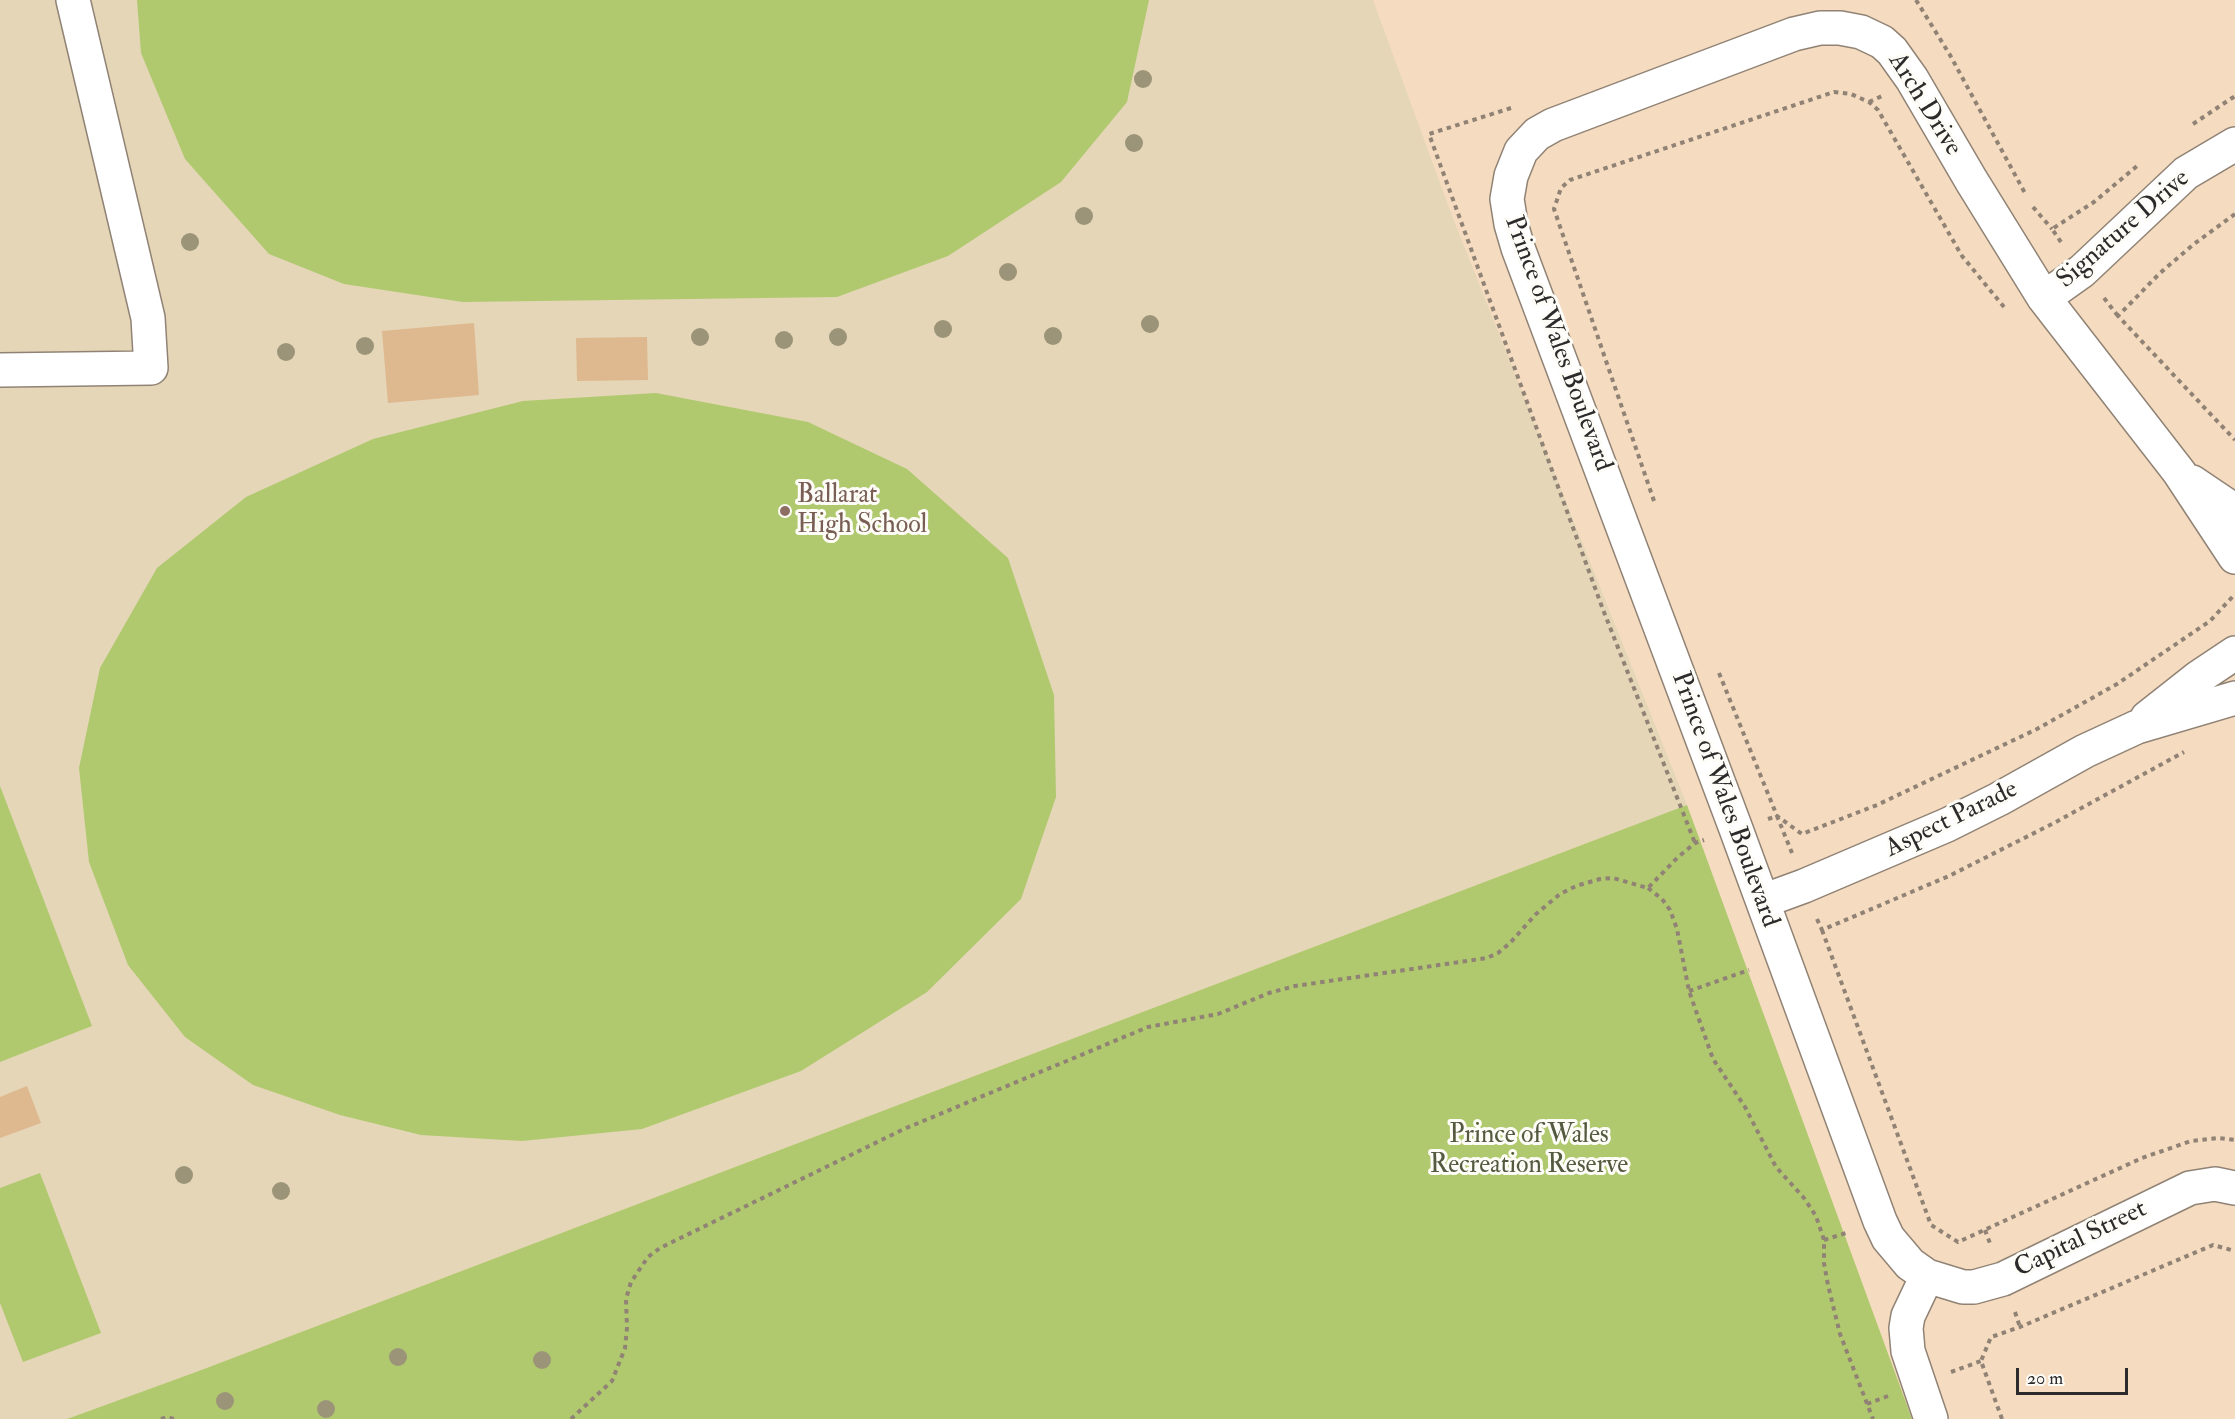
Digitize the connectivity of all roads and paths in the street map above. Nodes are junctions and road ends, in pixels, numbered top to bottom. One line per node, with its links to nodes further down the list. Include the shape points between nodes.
1 (73, 0): 12 (street, via 148,318 152,369)
2 (1916, 0): 6 (path)
3 (1454, 127): 23 (path, via 1430,134 1602,607 1695,843)
4 (2235, 144): 10 (street, Signature Drive, via 2186,173 2082,272)
5 (1514, 166): 10 (street, Arch Drive, via 1529,140 1564,120 1794,34 1820,28 1861,32 1888,46 1912,79); 24 (street, Prince of Wales Boulevard, via 1507,199 1518,248)
6 (2026, 196)
7 (2031, 206): 9 (path)
8 (2235, 213): 13 (path, via 2160,273 2118,316)
9 (2052, 229)
10 (2044, 298): 14 (street, Arch Drive)
11 (2007, 310): 15 (path, via 1962,256 1878,110 1851,94 1834,92 1570,180 1561,188 1554,209)
12 (0, 370)
13 (2235, 440)
14 (2179, 472): 16 (street, Arch Drive); 17 (street, Arch Drive)
15 (1657, 510)
16 (2235, 512)
17 (2235, 557)
18 (2235, 594): 20 (path, via 2210,621 2117,684 2037,729 1877,805 1802,834 1777,816)
19 (2235, 653): 22 (street, Aspect Parade)
20 (1715, 664)
21 (2235, 698): 22 (street, Aspect Parade)
22 (2137, 727): 24 (street, Aspect Parade, via 1947,825)
23 (1648, 888): 27 (path, via 1666,904 1677,929); 34 (path, via 1613,878 1576,886 1554,898 1510,944 1487,958 1295,986 1218,1014 1148,1027 904,1129 660,1248 648,1257 631,1282 626,1299 625,1347 612,1381)
24 (1763, 901): 31 (street, Prince of Wales Boulevard, via 1880,1221 1910,1264)
25 (1822, 930): 28 (path, via 1931,1225 1958,1242 2142,1158 2191,1141)
26 (1746, 971): 27 (path)
27 (1689, 991): 35 (path, via 1713,1059 1745,1107 1776,1167 1816,1216 1824,1240 1827,1285 1840,1334)
28 (2235, 1140)
29 (2235, 1188): 31 (street, Capital Street, via 2215,1184 2190,1188 1986,1284 1963,1287)
30 (2235, 1251): 37 (path, via 2213,1245 1991,1337 1981,1360)
31 (1927, 1276): 36 (street, via 1906,1328 1908,1351)
32 (161, 1419): 33 (path)
33 (174, 1419)
34 (571, 1419)
35 (1872, 1419)
36 (1931, 1419)
37 (2002, 1419)

